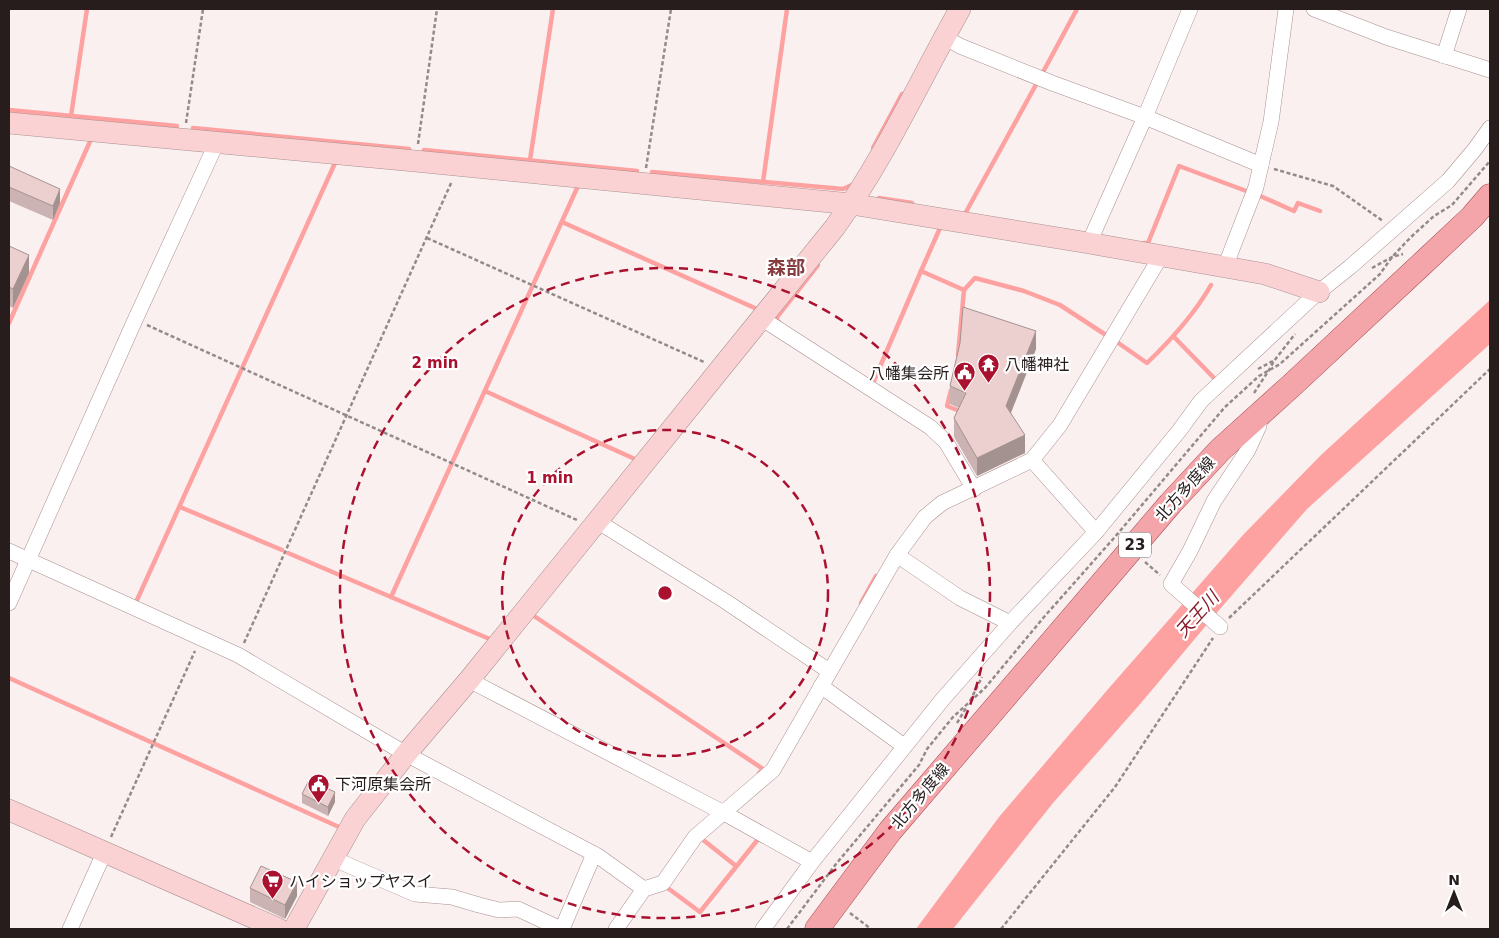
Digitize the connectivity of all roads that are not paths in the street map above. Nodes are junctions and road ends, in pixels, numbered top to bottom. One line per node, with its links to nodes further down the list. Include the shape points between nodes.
1 (960, 9): 7 (street)
2 (1190, 9): 10 (street)
3 (1286, 9): 14 (street, via 1271,122)
4 (1314, 9): 6 (street)
5 (1459, 9): 8 (street)
6 (1342, 14): 8 (street, via 1386,37)
7 (944, 37): 10 (street, via 1052,83); 16 (street)
8 (1444, 56): 9 (street)
9 (1490, 70)
10 (1145, 117): 14 (street); 17 (street)
11 (9, 123): 13 (street)
12 (1490, 128): 20 (street, via 1448,182)
13 (217, 142): 16 (street); 29 (street)
14 (1261, 165): 19 (street, via 1256,187)
15 (1490, 196): 22 (main road, 北方多度線 / 23, via 1423,263)
16 (851, 204): 17 (street); 21 (street)
17 (1089, 243): 18 (street)
18 (1161, 256): 19 (street); 23 (street, via 1060,426)
19 (1225, 267): 20 (street, via 1265,274)
20 (1319, 292): 26 (street, via 1201,401)
21 (761, 318): 24 (street, via 930,427 946,442); 25 (street)
22 (1256, 405): 32 (street, via 1259,426 1248,450 1214,501 1171,584); 51 (main road, 北方多度線 / 23, via 890,831)
23 (1032, 460): 24 (street); 26 (street)
24 (974, 489): 28 (street, via 942,504 926,517)
25 (595, 524): 33 (street, via 725,601); 34 (street)
26 (1096, 532): 31 (street)
27 (9, 552): 29 (street)
28 (897, 555): 31 (street, via 960,598); 33 (street)
29 (29, 560): 30 (street); 37 (street, via 238,655)
30 (9, 603)
31 (1010, 623): 36 (street)
32 (1220, 627)
33 (829, 670): 35 (street)
34 (469, 680): 37 (street); 39 (street)
35 (821, 686): 36 (street); 39 (street, via 773,770)
36 (904, 746): 43 (street)
37 (406, 754): 41 (street); 42 (street, via 355,819)
38 (9, 810): 40 (street)
39 (724, 814): 43 (street); 44 (street, via 696,837 663,883)
40 (104, 853): 46 (street); 47 (street)
41 (594, 854): 44 (street); 45 (street)
42 (334, 858): 45 (street, via 415,894 452,897 499,910 518,909); 48 (street)
43 (812, 862): 50 (street)
44 (644, 889): 49 (street)
45 (557, 928)
46 (70, 929)
47 (279, 929)
48 (294, 929)
49 (618, 929)
50 (763, 929)
51 (817, 929)

